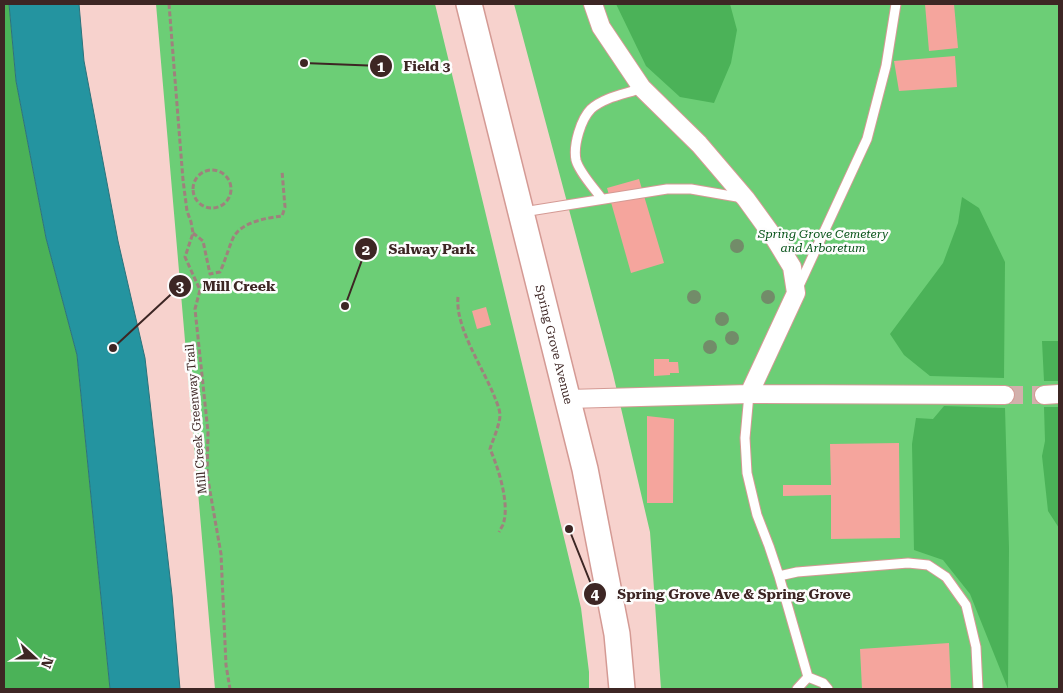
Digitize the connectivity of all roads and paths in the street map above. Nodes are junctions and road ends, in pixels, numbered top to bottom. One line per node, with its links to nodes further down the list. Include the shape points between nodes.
1 (169, 4): 8 (path)
2 (469, 4): 11 (main road, Spring Grove Avenue)
3 (593, 4): 5 (street, via 601,27)
4 (896, 4): 13 (lane, via 886,66 866,138)
5 (642, 88): 9 (lane, via 606,100 591,109 578,131 576,160); 10 (street, via 699,144)
6 (282, 172): 12 (path, via 286,207 282,216 250,223 234,236 220,272 210,274 203,241)
7 (193, 190): 7 (path, via 198,202 209,208 226,201 231,189 223,173 211,170 195,178); 8 (path)
8 (184, 192): 12 (path)
9 (602, 199): 10 (lane, via 667,189 691,189); 11 (lane)
10 (746, 199): 13 (street, via 792,267)
11 (521, 212): 17 (main road, Spring Grove Avenue)
12 (193, 233): 21 (path, Mill Creek Greenway Trail, via 185,257 200,290 195,309 208,432 207,474 221,554)
13 (796, 293): 15 (street)
14 (458, 297): 18 (path, via 464,330 500,415 490,449 498,467 504,497 505,520)
15 (749, 394): 16 (street); 17 (street); 19 (lane, via 745,438 747,473 757,516)
16 (1005, 395)
17 (568, 399): 22 (main road, Spring Grove Avenue, via 617,634)
18 (500, 532)
19 (779, 576): 20 (lane); 25 (lane, via 908,563 928,565 946,577 966,605 976,647)
20 (808, 677): 23 (lane); 24 (lane)
21 (230, 689)
22 (622, 689)
23 (797, 689)
24 (828, 689)
25 (978, 689)

